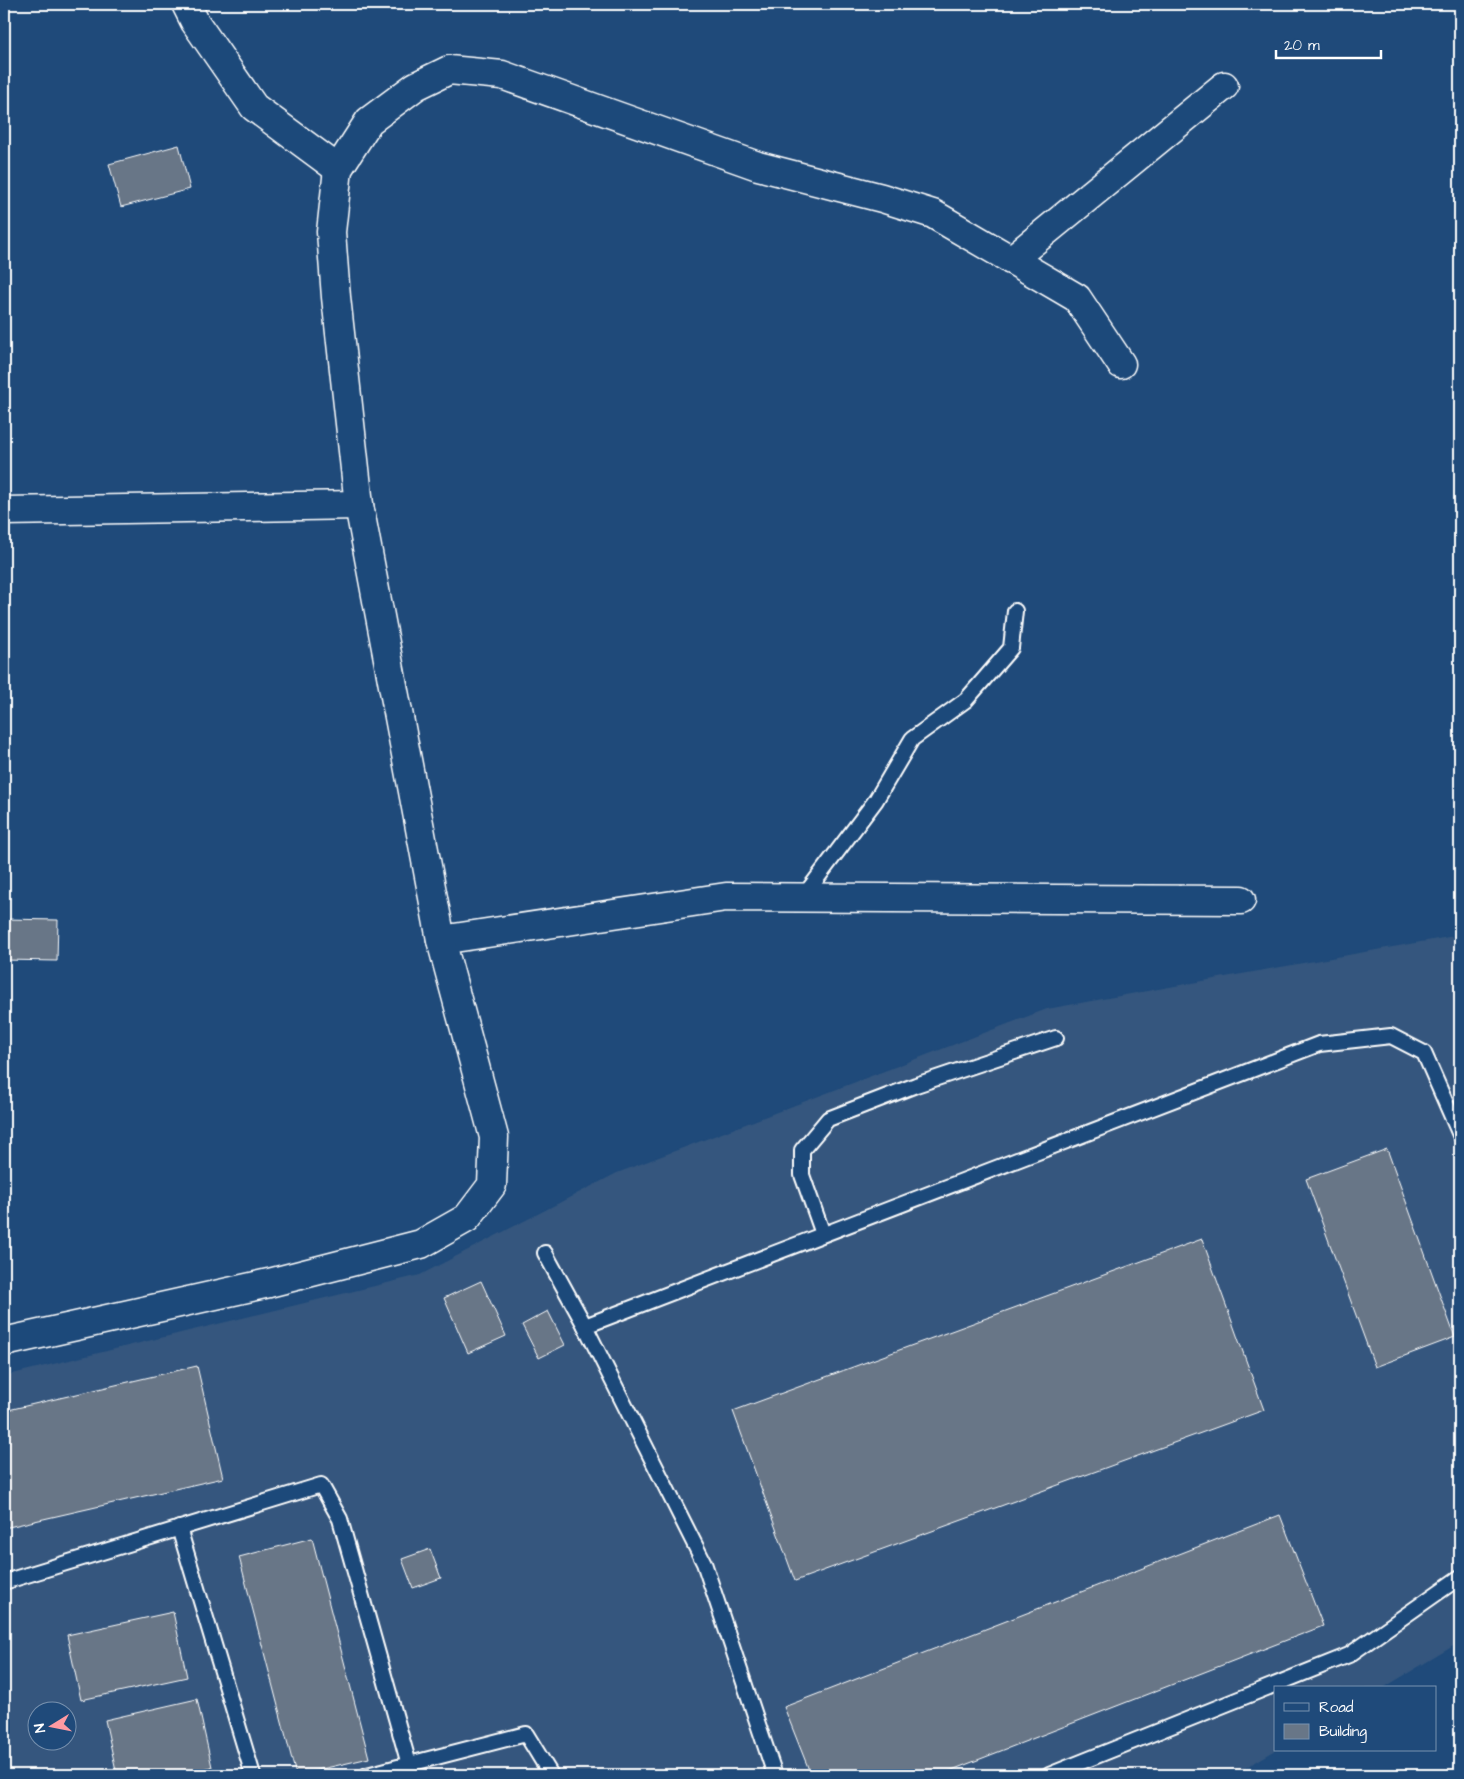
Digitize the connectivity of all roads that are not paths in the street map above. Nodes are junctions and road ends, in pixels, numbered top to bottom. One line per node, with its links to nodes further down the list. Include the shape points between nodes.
1 (186, 4): 3 (street, via 254,108)
2 (1224, 86): 4 (street)
3 (338, 170): 4 (street, via 369,121 416,86 449,70 502,75 758,166 933,214); 6 (street, via 331,232)
4 (1011, 260): 5 (street, via 1077,298)
5 (1122, 364)
6 (359, 505): 7 (street); 11 (street)
7 (4, 511)
8 (1015, 611): 9 (lane, via 1011,648 966,700 912,738 876,800)
9 (802, 897): 10 (street); 11 (street, via 726,897)
10 (1241, 900)
11 (441, 940): 17 (street, via 494,1137 492,1185 467,1218 421,1244 269,1283)
12 (1056, 1038): 14 (lane, via 916,1085 828,1119 802,1150 802,1176)
13 (1460, 1135): 14 (lane, via 1424,1053 1391,1036 1319,1044)
14 (823, 1234): 16 (lane)
15 (545, 1253): 16 (lane)
16 (585, 1326): 28 (lane, via 704,1563)
17 (4, 1342)
18 (179, 1528): 20 (lane); 24 (lane, via 321,1485 340,1519); 25 (lane)
19 (1460, 1578): 21 (lane, via 1349,1655)
20 (4, 1582)
21 (1276, 1686)
22 (1274, 1687): 23 (lane)
23 (1080, 1769): 29 (lane)
24 (411, 1770): 26 (lane); 27 (lane, via 526,1734)
25 (253, 1775)
26 (367, 1775)
27 (552, 1775)
28 (776, 1775)
29 (1049, 1775)

